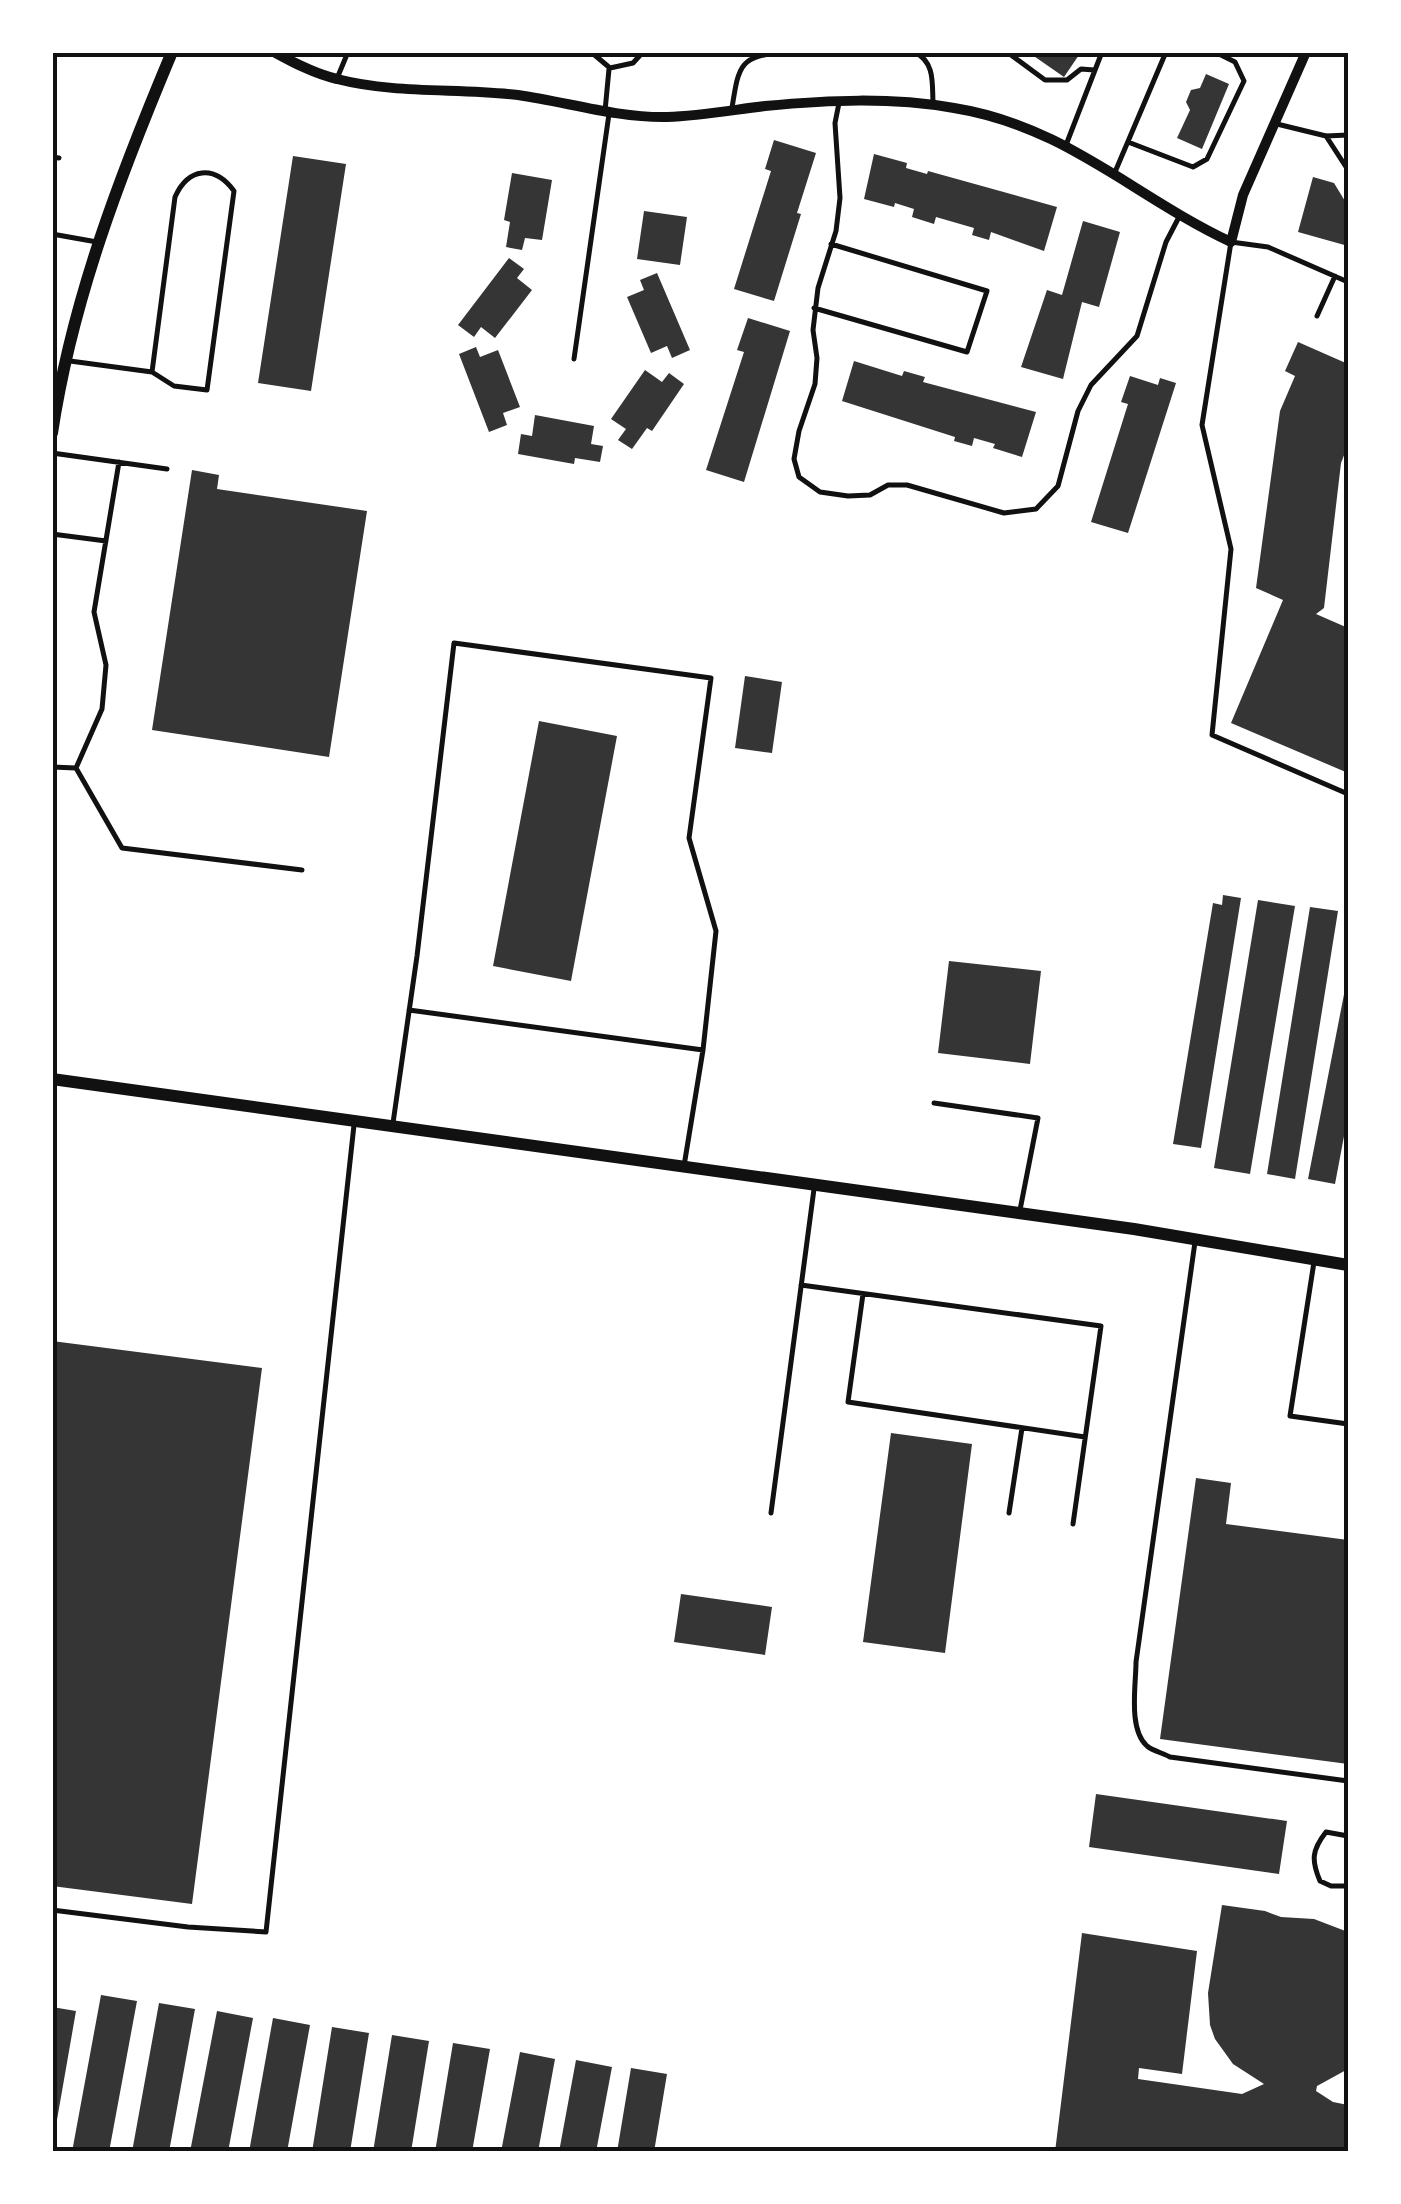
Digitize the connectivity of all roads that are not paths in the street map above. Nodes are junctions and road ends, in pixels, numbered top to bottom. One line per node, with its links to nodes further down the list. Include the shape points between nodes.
1 (172, 52): 29 (street)
2 (274, 52): 15 (street)
3 (348, 52): 15 (lane)
4 (592, 52): 13 (lane)
5 (643, 52): 13 (lane, via 633,63)
6 (786, 52): 18 (lane, via 744,61)
7 (916, 52): 17 (lane, via 932,72)
8 (1007, 52): 14 (lane, via 1054,82)
9 (1102, 52): 14 (lane)
10 (1166, 52): 23 (lane)
11 (1215, 52): 23 (lane, via 1235,62 1244,82 1207,159 1193,167)
12 (1306, 52): 20 (street)
13 (610, 68): 19 (lane)
14 (1094, 70): 24 (lane)
15 (337, 79): 19 (street, via 469,89)
16 (839, 100): 17 (street); 18 (street); 31 (lane, via 840,198)
17 (934, 104): 24 (street, via 1000,118)
18 (731, 110): 19 (street, via 664,117)
19 (607, 111): 36 (lane)
20 (1274, 123): 22 (lane); 30 (street)
21 (1348, 135): 22 (lane)
22 (1326, 136): 25 (lane)
23 (1128, 142): 26 (lane)
24 (1066, 145): 26 (street)
25 (1348, 170)
26 (1115, 172): 27 (street)
27 (1179, 218): 30 (street); 34 (lane, via 1136,336 1091,385 1058,486 1036,509 1004,513 907,485 848,496 820,492 799,477 794,458 815,384)
28 (52, 234): 29 (lane)
29 (98, 242): 37 (street)
30 (1231, 242): 32 (lane, via 1268,247); 47 (lane, via 1202,424 1230,549 1212,735)
31 (832, 244): 34 (lane); 34 (lane, via 987,291 967,352)
32 (1336, 276): 33 (lane); 35 (lane)
33 (1348, 282)
34 (814, 308)
35 (1317, 316)
36 (574, 358)
37 (67, 360): 38 (lane); 39 (street)
38 (152, 372): 38 (lane, via 174,386 207,390 234,190 214,175 188,176 175,197)
39 (52, 433)
40 (52, 453): 41 (lane)
41 (119, 462): 42 (lane); 44 (lane)
42 (167, 469)
43 (52, 534): 44 (lane)
44 (106, 541): 46 (lane, via 94,612 106,664 102,710)
45 (52, 767): 46 (lane)
46 (76, 768): 48 (lane, via 122,848)
47 (1348, 794)
48 (302, 870)
49 (409, 1010): 50 (lane); 50 (lane, via 454,644 711,678 689,838 716,930); 54 (lane)
50 (703, 1050): 55 (lane)
51 (52, 1078): 53 (street)
52 (934, 1102): 57 (lane, via 1038,1118)
53 (355, 1120): 54 (street); 72 (lane, via 266,1932)
54 (392, 1126): 55 (street)
55 (684, 1166): 56 (street)
56 (815, 1184): 57 (street); 61 (lane)
57 (1020, 1213): 58 (street)
58 (1196, 1239): 59 (street); 69 (lane, via 1136,1662 1139,1736 1170,1757)
59 (1315, 1259): 60 (street); 63 (lane, via 1290,1416)
60 (1348, 1265)
61 (801, 1285): 62 (lane); 66 (lane)
62 (863, 1294): 64 (lane, via 848,1402); 65 (lane, via 1101,1326)
63 (1348, 1424)
64 (1022, 1428): 65 (lane); 67 (lane)
65 (1086, 1437): 68 (lane)
66 (771, 1513)
67 (1009, 1513)
68 (1073, 1524)
69 (1348, 1781)
70 (1348, 1836): 71 (lane, via 1326,1832 1314,1847 1313,1864 1320,1881)
71 (1348, 1886)
72 (52, 1910)

